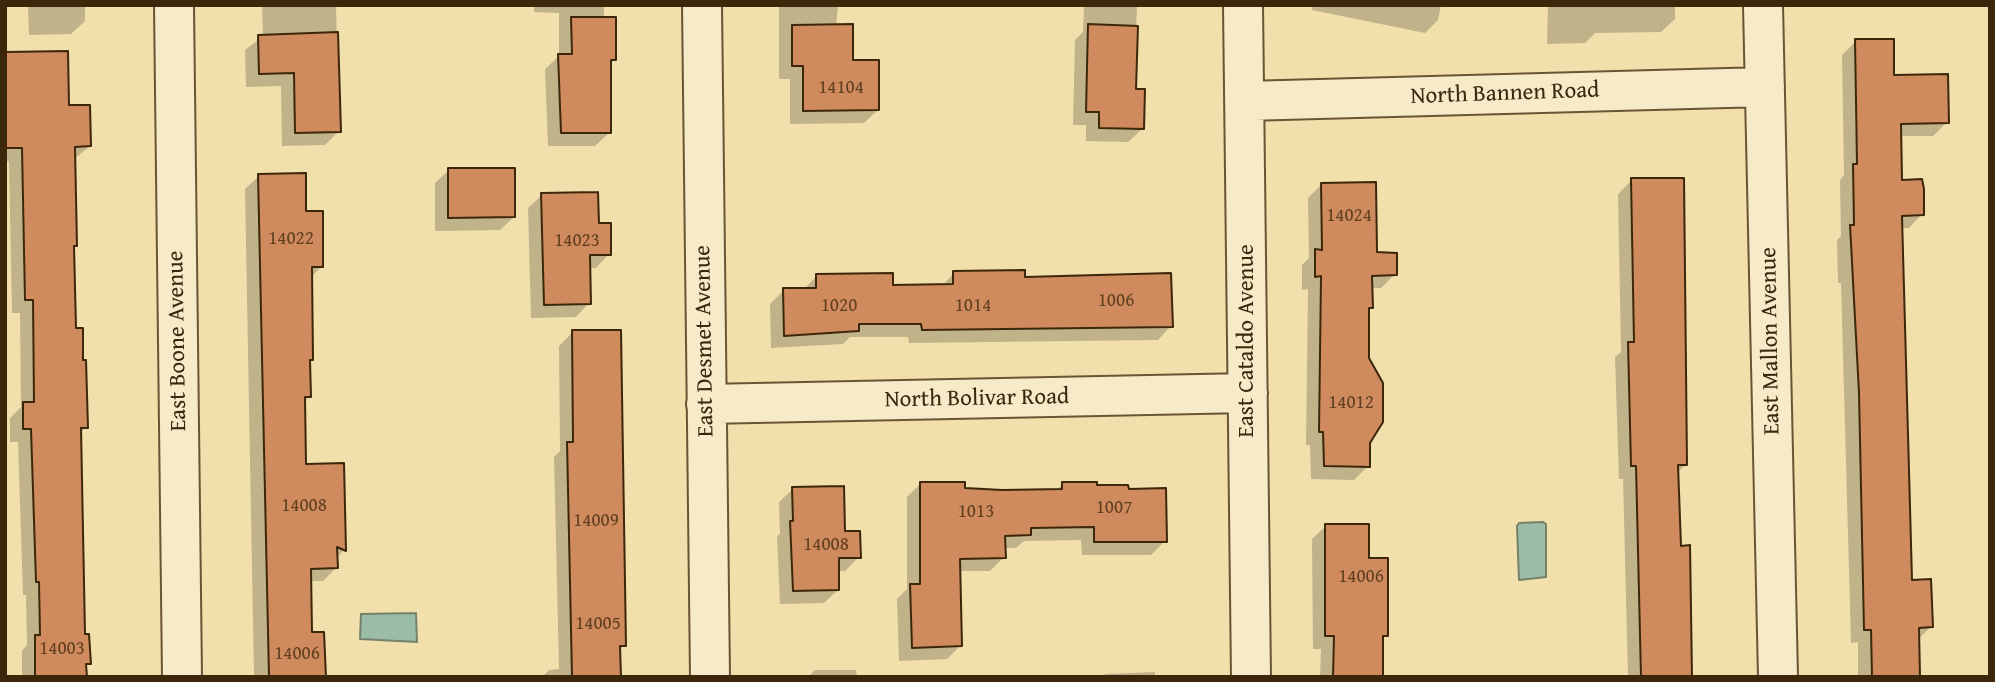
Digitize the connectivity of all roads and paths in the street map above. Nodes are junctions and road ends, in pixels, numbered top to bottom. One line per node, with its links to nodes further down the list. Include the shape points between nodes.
1 (174, 5): 9 (street, East Boone Avenue)
2 (702, 5): 8 (street, East Desmet Avenue)
3 (1244, 5): 6 (street, East Cataldo Avenue)
4 (1763, 5): 5 (street, East Mallon Avenue)
5 (1765, 87): 6 (street, North Bannen Road); 12 (street, East Mallon Avenue)
6 (1245, 100): 7 (street, East Cataldo Avenue)
7 (1248, 393): 8 (street, North Bolivar Road); 11 (street, East Cataldo Avenue)
8 (706, 404): 10 (street, East Desmet Avenue)
9 (182, 677)
10 (710, 677)
11 (1251, 677)
12 (1778, 677)

